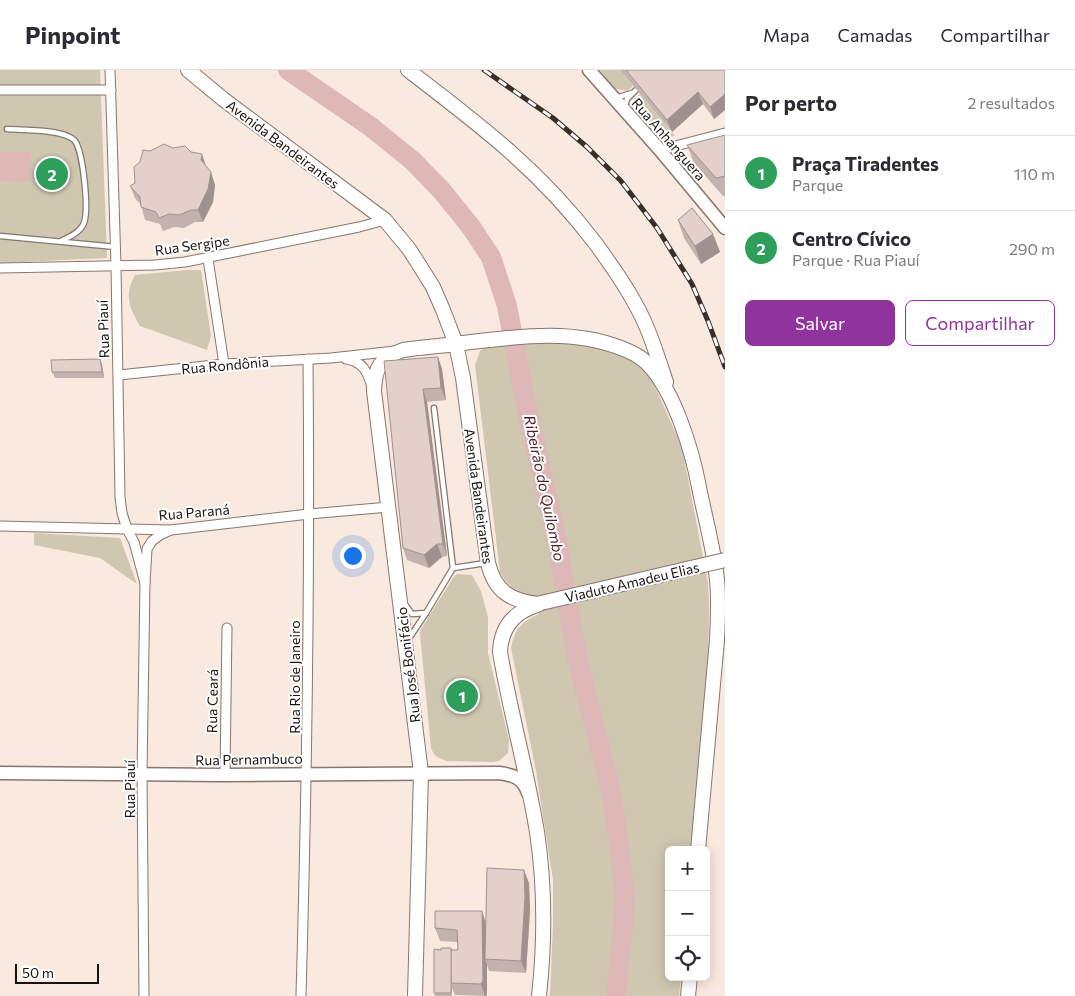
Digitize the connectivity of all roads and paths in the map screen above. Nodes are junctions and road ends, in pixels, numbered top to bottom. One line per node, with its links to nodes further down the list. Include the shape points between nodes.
1 (110, 70): 6 (street, Rua Piauí)
2 (188, 70): 12 (main road, Avenida Bandeirantes)
3 (408, 70): 30 (main road, via 511,151 542,181 590,237 615,270 644,321)
4 (589, 70): 7 (main road, Rua Anhanguera)
5 (0, 90): 6 (street)
6 (110, 90): 16 (street, Rua Piauí)
7 (612, 95): 8 (main road, Rua Anhanguera); 8 (lane, via 619,97 634,91)
8 (624, 110): 11 (main road, Rua Anhanguera)
9 (7, 129): 15 (lane, via 61,133 75,140 80,154 86,211 83,225)
10 (725, 134): 11 (street)
11 (660, 150): 13 (main road, Rua Anhanguera)
12 (385, 220): 17 (street, Rua Sergipe); 20 (main road, Avenida Bandeirantes, via 409,248)
13 (725, 228)
14 (0, 236): 15 (lane)
15 (61, 241): 16 (lane)
16 (116, 247): 18 (street, Rua Piauí)
17 (208, 259): 18 (street, Rua Sergipe); 26 (street)
18 (116, 266): 19 (street, Rua Sergipe); 27 (street, Rua Piauí)
19 (0, 268)
20 (443, 310): 21 (main road, Avenida Bandeirantes); 22 (main road, via 442,333 434,343)
21 (456, 344): 22 (main road, Rua Rondônia); 28 (main road, Avenida Bandeirantes); 30 (main road, via 565,335 609,343 646,362)
22 (425, 347): 23 (main road, Rua Rondônia); 28 (main road, via 448,355)
23 (403, 350): 24 (street, Rua Rondônia); 29 (main road, Rua José Bonifácio, via 382,361 374,376)
24 (331, 358): 25 (street, Rua Rondônia); 29 (street, Rua Rondônia, via 358,362 365,369)
25 (308, 359): 26 (street, Rua Rondônia); 33 (street, Rua Rio de Janeiro)
26 (224, 364): 27 (street, Rua Rondônia)
27 (119, 375): 35 (street, Rua Piauí, via 120,497)
28 (464, 378): 38 (main road, Avenida Bandeirantes)
29 (374, 391): 32 (main road, Rua José Bonifácio)
30 (674, 406): 40 (main road, via 695,466)
31 (434, 408): 39 (lane)
32 (389, 507): 33 (street, Rua Paraná); 42 (main road, Rua José Bonifácio)
33 (309, 514): 36 (street, Rua Paraná); 50 (street, Rua Rio de Janeiro)
34 (0, 526): 35 (street, Rua Paraná)
35 (127, 529): 36 (street, Rua Paraná); 41 (street, Rua Piauí, via 134,542)
36 (171, 530): 41 (street, Rua Piauí, via 152,541 148,548)
37 (725, 560): 43 (main road, Viaduto Amadeu Elias, bridge)
38 (488, 563): 39 (lane); 43 (main road, Avenida Bandeirantes, via 492,579 506,594 526,603)
39 (453, 568): 45 (lane)
40 (717, 579): 44 (street); 56 (main road, via 717,640)
41 (145, 583): 53 (street, Rua Piauí)
42 (400, 599): 45 (lane, via 412,614); 47 (main road, Rua José Bonifácio)
43 (540, 604): 48 (main road, via 526,608 512,618 500,644)
44 (725, 608)
45 (426, 613): 47 (lane)
46 (227, 628): 54 (street, Rua Ceará)
47 (406, 643): 51 (main road, Rua José Bonifácio)
48 (518, 746): 52 (main road, via 516,763); 55 (main road)
49 (0, 773): 53 (main road, Rua Pernambuco)
50 (307, 773): 51 (main road, Rua Pernambuco); 54 (main road, Rua Pernambuco); 59 (street, Rua Rio de Janeiro)
51 (421, 773): 52 (main road, Rua Pernambuco); 60 (main road, Rua José Bonifácio)
52 (499, 773): 55 (main road, via 519,779)
53 (142, 774): 54 (main road, Rua Pernambuco); 58 (street, Rua Piauí)
54 (225, 775)
55 (530, 798): 61 (main road, via 542,881 544,926)
56 (698, 846)
57 (690, 981): 62 (main road)
58 (144, 996)
59 (301, 996)
60 (415, 996)
61 (539, 996)
62 (688, 996)

